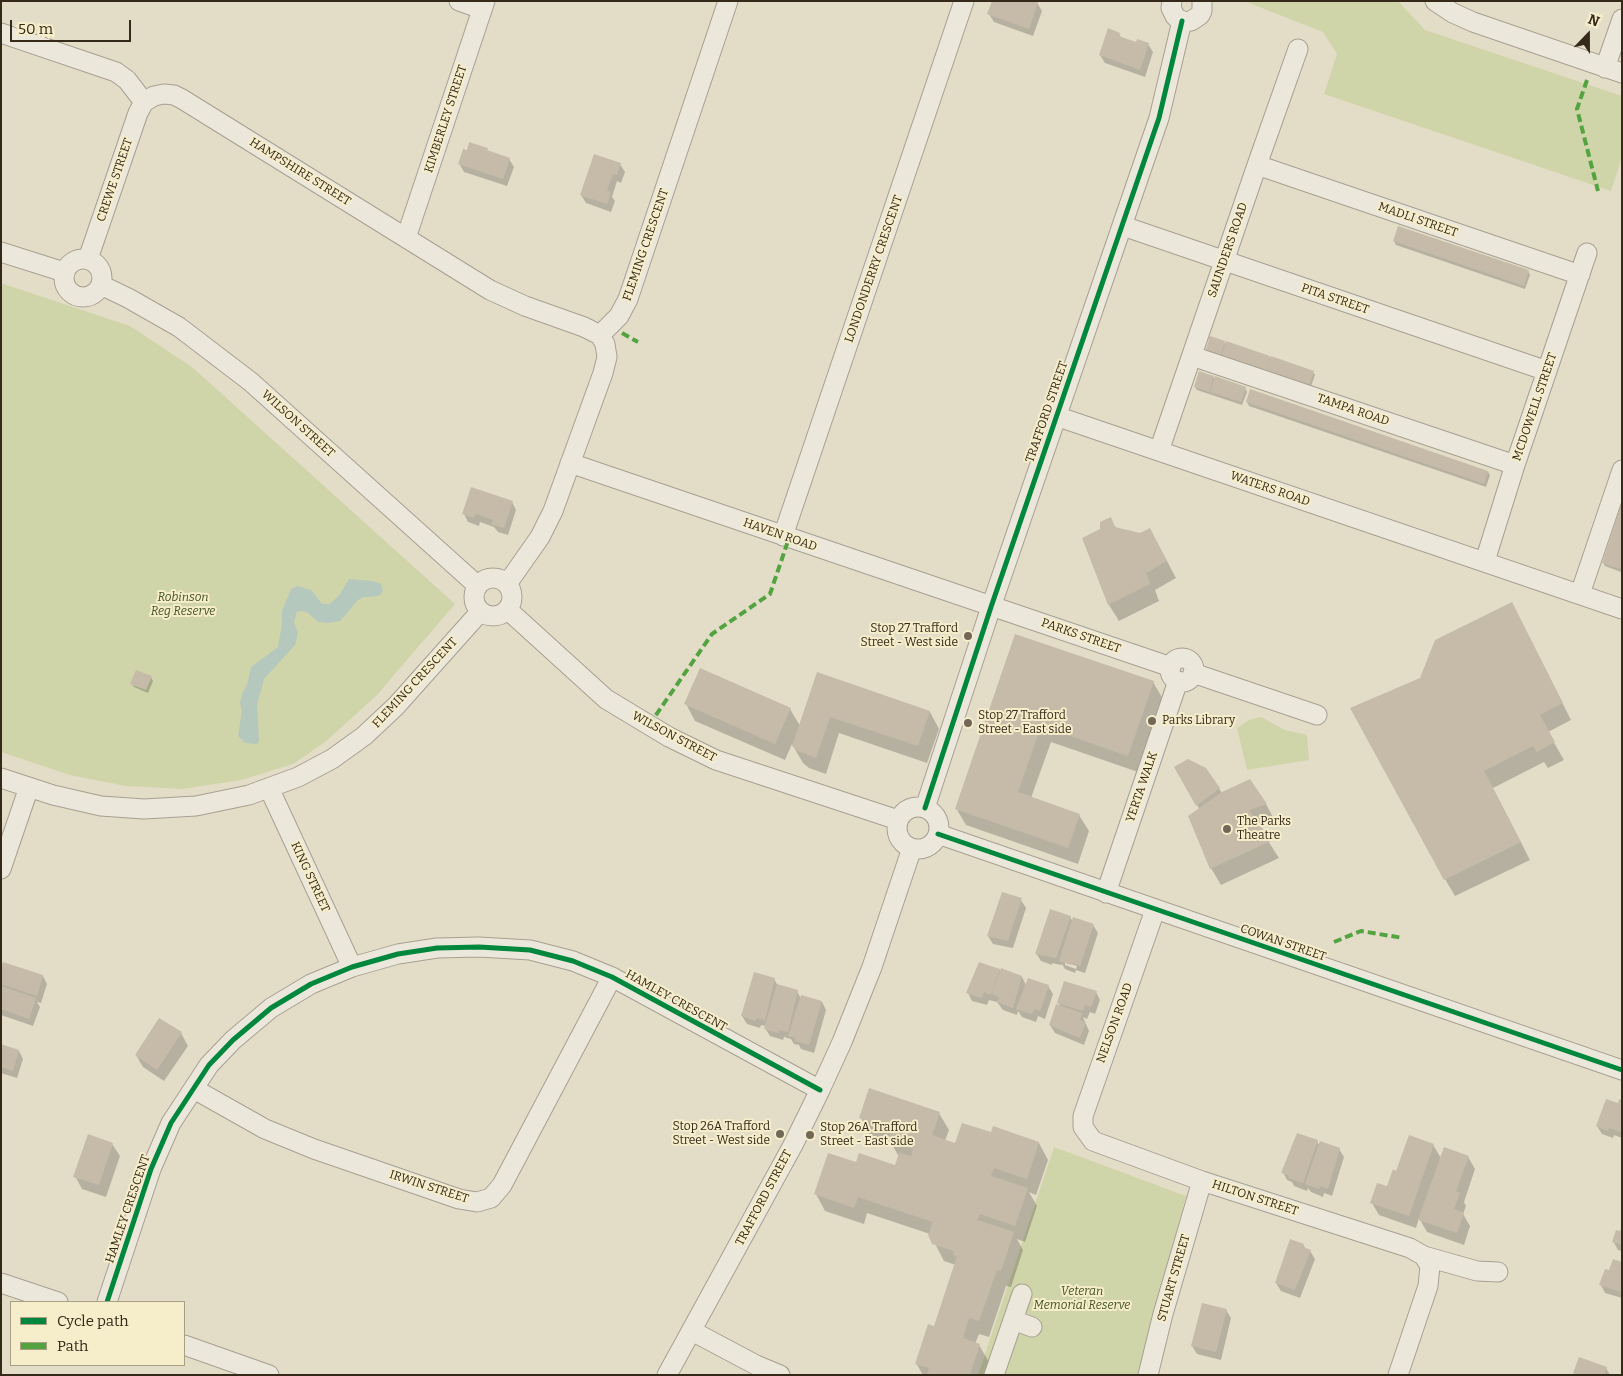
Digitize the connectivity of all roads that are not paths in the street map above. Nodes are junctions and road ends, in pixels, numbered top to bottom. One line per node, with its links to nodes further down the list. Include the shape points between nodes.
1 (459, 1): 7 (street)
2 (728, 1): 24 (street, FLEMING CRESCENT, via 628,299 619,316)
3 (964, 1): 32 (street, LONDONDERRY CRESCENT)
4 (1202, 1): 9 (street, via 1202,11 1196,19)
5 (1435, 1): 12 (street, via 1473,22)
6 (1170, 2): 9 (street, via 1173,12)
7 (484, 5): 16 (street, KIMBERLEY STREET)
8 (1622, 19): 12 (street)
9 (1182, 21): 15 (street, TRAFFORD STREET, via 1159,118)
10 (1, 34): 13 (street, via 116,72)
11 (1298, 50): 14 (street, SAUNDERS ROAD)
12 (1614, 70)
13 (144, 102): 16 (street, HAMPSHIRE STREET, via 164,94 182,99); 19 (street, CREWE STREET)
14 (1257, 165): 20 (street, SAUNDERS ROAD); 22 (street, MADLI STREET)
15 (1123, 226): 20 (street, PITA STREET); 27 (street, TRAFFORD STREET)
16 (406, 238): 24 (street, HAMPSHIRE STREET, via 490,290)
17 (1, 252): 21 (street)
18 (1587, 252): 22 (street, MCDOWELL STREET)
19 (88, 259): 21 (street, via 71,262); 23 (street, via 101,270)
20 (1225, 261): 25 (street, SAUNDERS ROAD); 26 (street, PITA STREET)
21 (64, 272): 23 (street, via 65,286 74,295 92,295)
22 (1580, 275): 26 (street, MCDOWELL STREET)
23 (101, 285): 35 (street, WILSON STREET, via 179,327 251,382)
24 (600, 335): 29 (street, via 606,356 603,373)
25 (1192, 356): 28 (street, SAUNDERS ROAD); 30 (street, TAMPA ROAD)
26 (1547, 371): 30 (street, MCDOWELL STREET)
27 (1056, 416): 28 (street, WATERS ROAD); 37 (street, TRAFFORD STREET)
28 (1159, 451): 33 (street, WATERS ROAD)
29 (570, 462): 32 (street, HAVEN ROAD); 34 (street, via 540,537)
30 (1515, 464): 33 (street, MCDOWELL STREET)
31 (1622, 470): 36 (street)
32 (784, 536): 37 (street, HAVEN ROAD)
33 (1485, 562): 36 (street, WATERS ROAD)
34 (507, 584): 35 (street, via 489,578); 39 (street, via 512,594)
35 (478, 586): 40 (street, via 474,602)
36 (1580, 594): 38 (street, WATERS ROAD)
37 (991, 607): 41 (street, PARKS STREET); 46 (street, TRAFFORD STREET)
38 (1622, 609)
39 (508, 610): 40 (street, via 492,617); 47 (street, WILSON STREET, via 606,699 669,737 716,760)
40 (480, 612): 45 (street, FLEMING CRESCENT, via 396,706 364,736 332,759)
41 (1181, 674): 42 (street, PARKS STREET); 51 (street, YERTA WALK)
42 (1317, 715)
43 (1, 778): 44 (street, FLEMING CRESCENT)
44 (29, 787): 45 (street, FLEMING CRESCENT, via 101,806 144,809 196,806); 50 (street)
45 (269, 788): 53 (street, KING STREET)
46 (925, 808): 47 (street, via 906,810); 48 (street, via 935,816)
47 (898, 820): 49 (street, via 901,840)
48 (938, 834): 49 (street, via 925,848); 51 (street, COWAN STREET)
49 (912, 848): 57 (street, TRAFFORD STREET, via 872,967)
50 (1, 869)
51 (1106, 893): 52 (street, COWAN STREET)
52 (1155, 910): 55 (street, COWAN STREET); 58 (street, NELSON ROAD, via 1087,1102 1083,1127)
53 (352, 967): 54 (street, HAMLEY CRESCENT, via 392,955 437,948 479,947 530,950 573,961); 56 (street, HAMLEY CRESCENT, via 311,984 271,1008 209,1065)
54 (612, 978): 56 (street, IRWIN STREET, via 502,1185 491,1198 478,1202 459,1199 314,1149 266,1129); 57 (street, HAMLEY CRESCENT)
55 (1622, 1070)
56 (194, 1089): 65 (street, HAMLEY CRESCENT, via 171,1123 150,1169)
57 (820, 1090): 68 (street, TRAFFORD STREET)
58 (1088, 1136): 59 (street, HILTON STREET, via 1105,1146)
59 (1202, 1181): 60 (street, HILTON STREET, via 1410,1248); 74 (street, STUART STREET)
60 (1424, 1256): 61 (street, HILTON STREET, via 1477,1271); 75 (street, via 1430,1266 1428,1286)
61 (1498, 1272)
62 (3, 1287): 64 (street)
63 (1022, 1294): 66 (street)
64 (54, 1301)
65 (107, 1301)
66 (1013, 1320): 67 (street); 73 (street)
67 (1032, 1327)
68 (692, 1331): 71 (street, TRAFFORD STREET); 72 (street)
69 (185, 1345): 70 (street)
70 (269, 1375)
71 (667, 1375)
72 (780, 1375)
73 (994, 1375)
74 (1148, 1375)
75 (1398, 1375)

